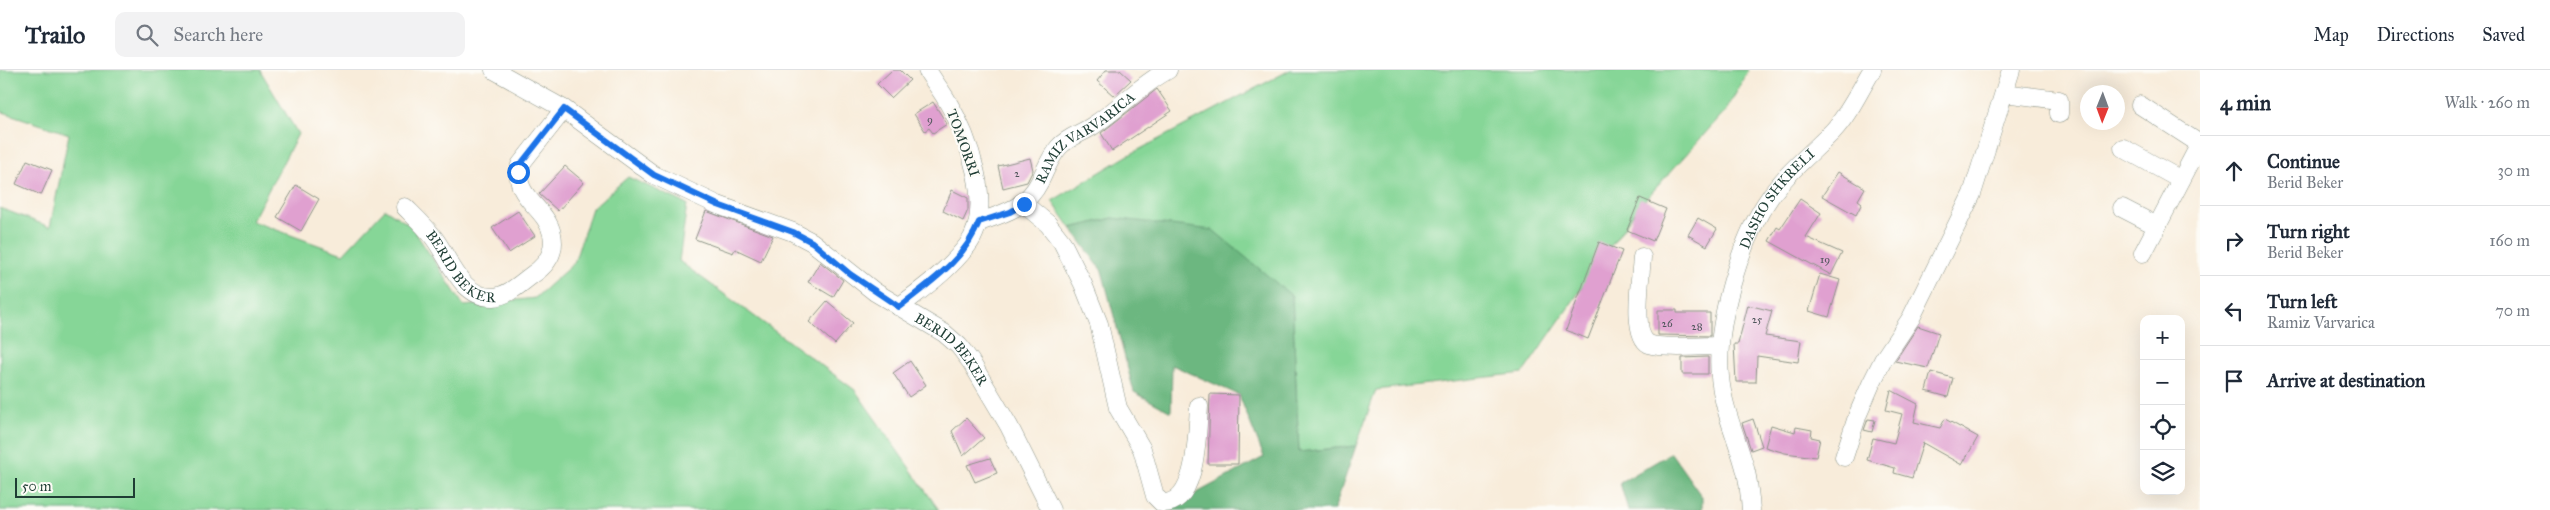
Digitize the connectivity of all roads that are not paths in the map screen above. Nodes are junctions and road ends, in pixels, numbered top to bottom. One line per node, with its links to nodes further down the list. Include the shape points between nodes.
1 (494, 70): 9 (street, BERID BEKER)
2 (927, 70): 17 (street, TOMORRI, via 946,100 969,153 978,191)
3 (1168, 70): 6 (street, RAMIZ VARVARICA)
4 (1872, 70): 22 (street, DASHO SHKRELI, via 1834,130 1795,166 1762,210 1731,288)
5 (2011, 70): 7 (street)
6 (1142, 78): 14 (street, RAMIZ VARVARICA, via 1094,125 1059,147)
7 (2004, 93): 10 (street, via 2059,100); 24 (street, via 1972,194 1911,318 1871,384)
8 (2140, 105): 11 (street)
9 (564, 109): 15 (street, BERID BEKER, via 520,165 518,172 521,188 549,224 553,248 549,260 539,270 506,293 483,296 463,284 435,238); 21 (street, BERID BEKER, via 654,175 812,242 850,274)
10 (2059, 114)
11 (2200, 144): 13 (street)
12 (2123, 148): 13 (street)
13 (2181, 180): 18 (street)
14 (1024, 204): 17 (street); 23 (street, via 1048,224 1062,242 1083,284 1099,324 1118,408 1142,449 1156,496 1162,503 1171,504 1182,496 1189,483)
15 (406, 207)
16 (2122, 208): 18 (street)
17 (979, 222): 21 (street, via 968,246 952,264)
18 (2157, 226): 19 (street)
19 (2143, 253)
20 (1642, 257): 22 (street, via 1638,315 1644,340 1656,346)
21 (899, 307): 25 (street, BERID BEKER, via 944,333 965,354 1009,426)
22 (1719, 346): 26 (street, DASHO SHKRELI, via 1723,398 1746,474)
23 (1199, 406)
24 (1844, 457)
25 (1051, 510)
26 (1752, 510)

